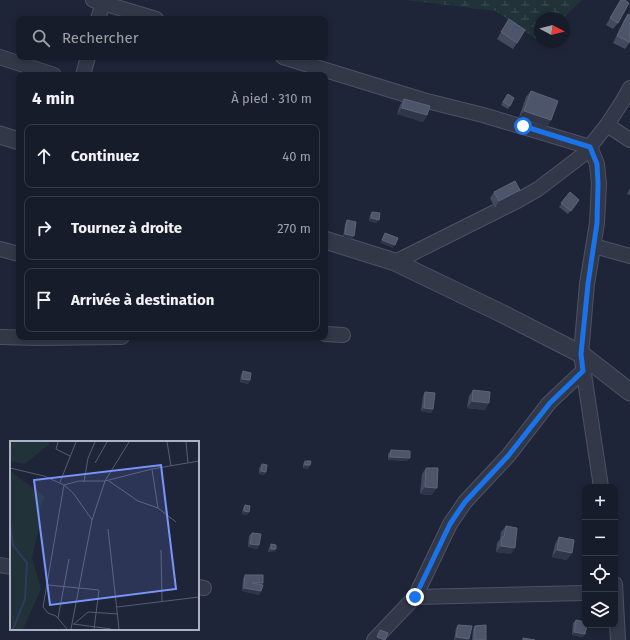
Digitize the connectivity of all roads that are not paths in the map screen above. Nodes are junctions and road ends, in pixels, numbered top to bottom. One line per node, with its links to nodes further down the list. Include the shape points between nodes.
1 (98, 2): 2 (street); 3 (street)
2 (98, 16)
3 (146, 16)
4 (0, 57): 7 (street)
5 (87, 60): 8 (street)
6 (293, 60): 14 (street)
7 (45, 72)
8 (84, 72)
9 (630, 88): 10 (street)
10 (607, 125): 13 (street); 14 (street)
11 (0, 135): 12 (street)
12 (16, 140)
13 (630, 140)
14 (590, 147): 16 (street, via 597,164 598,184); 20 (street, via 538,189)
15 (328, 241): 20 (street)
16 (594, 246): 19 (street); 25 (street)
17 (0, 249): 18 (street)
18 (16, 253)
19 (630, 256)
20 (395, 262): 25 (street)
21 (328, 334): 22 (street)
22 (343, 335)
23 (0, 337): 24 (street)
24 (16, 337)
25 (581, 354): 26 (street); 27 (street)
26 (583, 371): 28 (street); 33 (street, via 550,403 508,456 461,507 450,524)
27 (630, 392)
28 (600, 484)
29 (0, 565): 30 (street)
30 (10, 567)
31 (615, 592): 35 (street)
32 (582, 593): 33 (street)
33 (415, 597): 34 (street)
34 (374, 640)
35 (618, 640)

